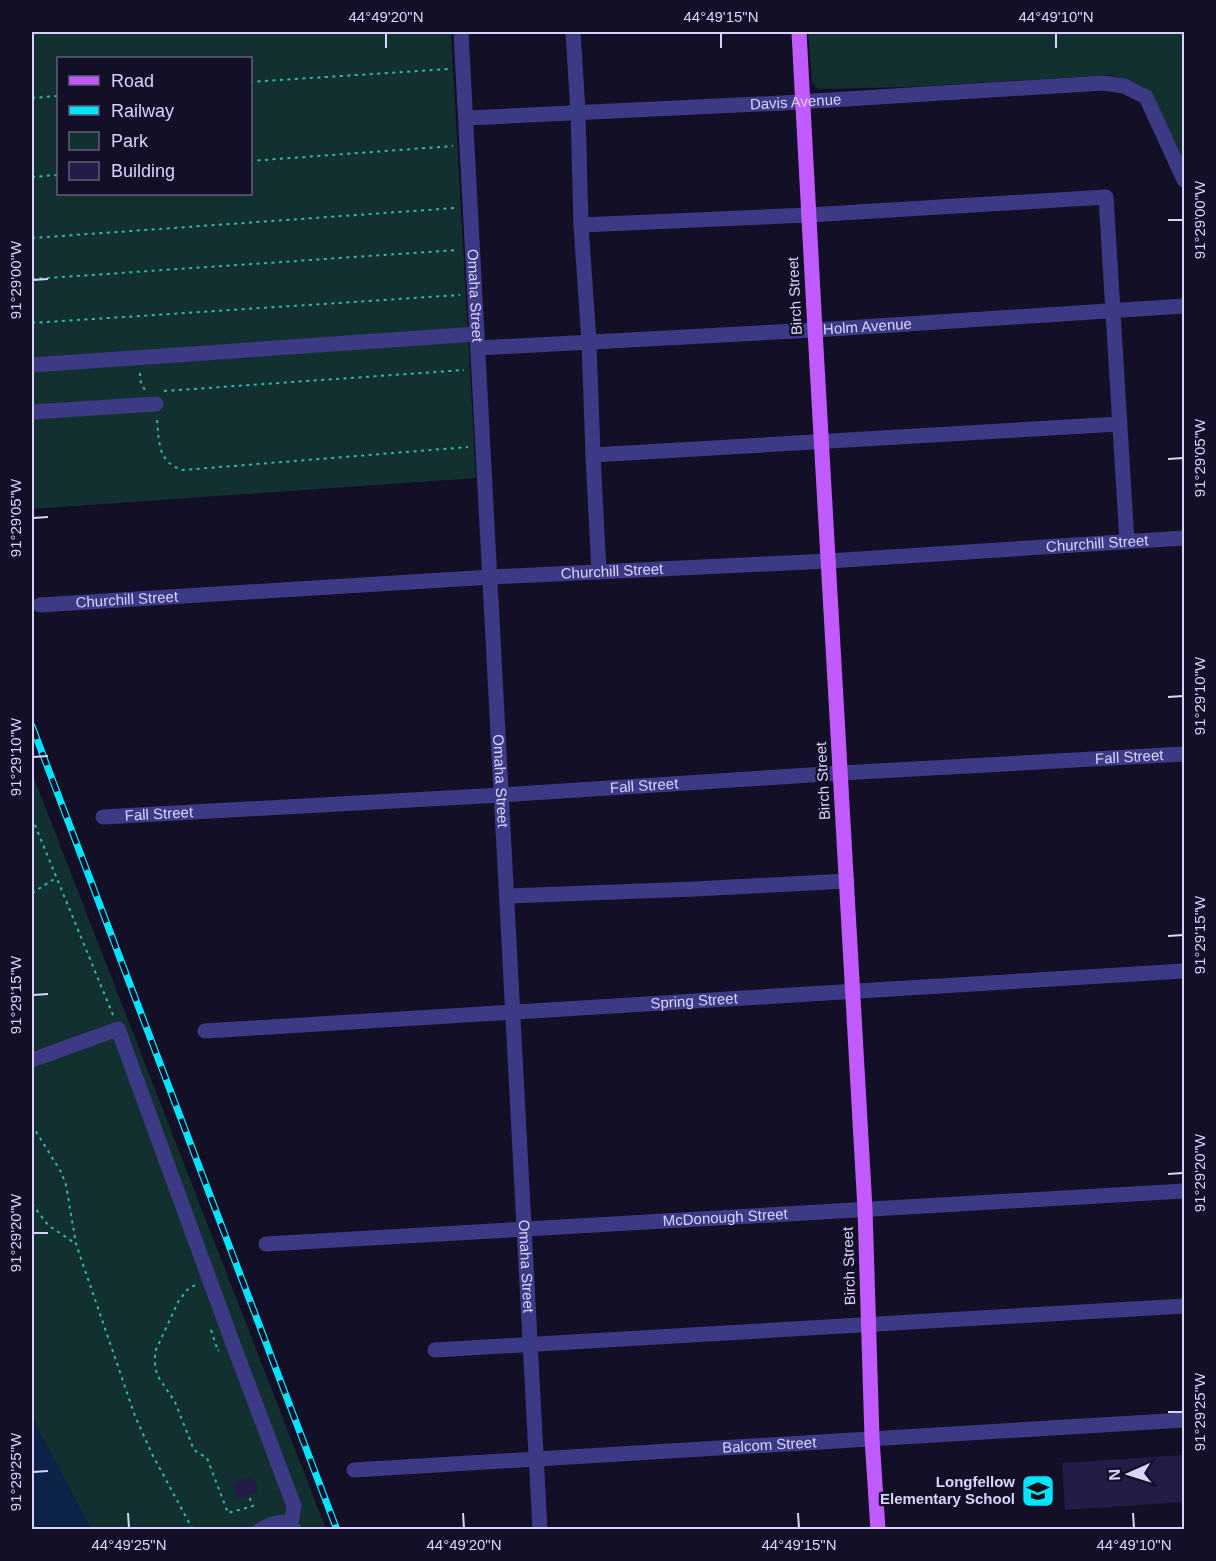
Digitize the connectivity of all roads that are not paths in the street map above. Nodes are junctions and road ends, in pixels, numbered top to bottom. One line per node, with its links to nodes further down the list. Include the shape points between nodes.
1 (461, 32): 6 (street, Omaha Street)
2 (573, 32): 5 (street)
3 (799, 32): 4 (main road, Birch Street)
4 (803, 101): 5 (street, Davis Avenue); 7 (street, Davis Avenue, via 1104,83 1124,86 1146,97); 8 (main road, Birch Street)
5 (578, 112): 6 (street, Davis Avenue); 9 (street)
6 (466, 118): 13 (street, Omaha Street)
7 (1185, 180)
8 (809, 215): 9 (street); 11 (street, via 1106,196); 12 (main road, Birch Street)
9 (580, 225): 14 (street)
10 (1185, 306): 11 (street, Holm Avenue)
11 (1113, 310): 12 (street, Holm Avenue); 18 (street)
12 (815, 330): 14 (street, Holm Avenue); 19 (main road, Birch Street)
13 (477, 341): 14 (street, Holm Avenue); 15 (street, Holm Avenue); 25 (street, Omaha Street)
14 (589, 342): 20 (street)
15 (32, 365)
16 (156, 398): 17 (street)
17 (32, 412)
18 (1119, 424): 19 (street); 22 (street)
19 (822, 442): 20 (street); 23 (main road, Birch Street)
20 (593, 455): 24 (street)
21 (1185, 538): 22 (street, Churchill Street)
22 (1127, 542): 23 (street, Churchill Street)
23 (828, 561): 24 (street, Churchill Street); 28 (main road, Birch Street)
24 (599, 572): 25 (street, Churchill Street)
25 (491, 577): 26 (street, Churchill Street); 29 (street, Omaha Street)
26 (40, 605)
27 (1185, 754): 28 (street, Fall Street)
28 (841, 773): 29 (street, Fall Street); 31 (main road, Birch Street)
29 (501, 795): 30 (street, Fall Street); 32 (street, Omaha Street)
30 (103, 817)
31 (847, 881): 32 (street); 34 (main road, Birch Street)
32 (507, 896): 35 (street, Omaha Street)
33 (1185, 971): 34 (street, Spring Street)
34 (852, 991): 35 (street, Spring Street); 39 (main road, Birch Street)
35 (514, 1012): 36 (street, Spring Street); 40 (street, Omaha Street)
36 (205, 1031)
37 (32, 1060): 50 (street, via 118,1029 294,1506)
38 (1185, 1191): 39 (street, McDonough Street)
39 (865, 1209): 40 (street, McDonough Street); 43 (main road, Birch Street)
40 (525, 1230): 41 (street, McDonough Street); 44 (street, Omaha Street)
41 (266, 1244)
42 (1185, 1306): 43 (street)
43 (869, 1324): 44 (street); 47 (main road, Birch Street)
44 (530, 1344): 45 (street); 48 (street, Omaha Street)
45 (435, 1350)
46 (1185, 1420): 47 (street, Balcom Street)
47 (872, 1438): 48 (street, Balcom Street); 53 (main road, Birch Street)
48 (536, 1459): 49 (street, Balcom Street); 52 (street, Omaha Street)
49 (354, 1470)
50 (292, 1527): 51 (street, via 276,1522)
51 (260, 1530)
52 (540, 1530)
53 (878, 1530)

